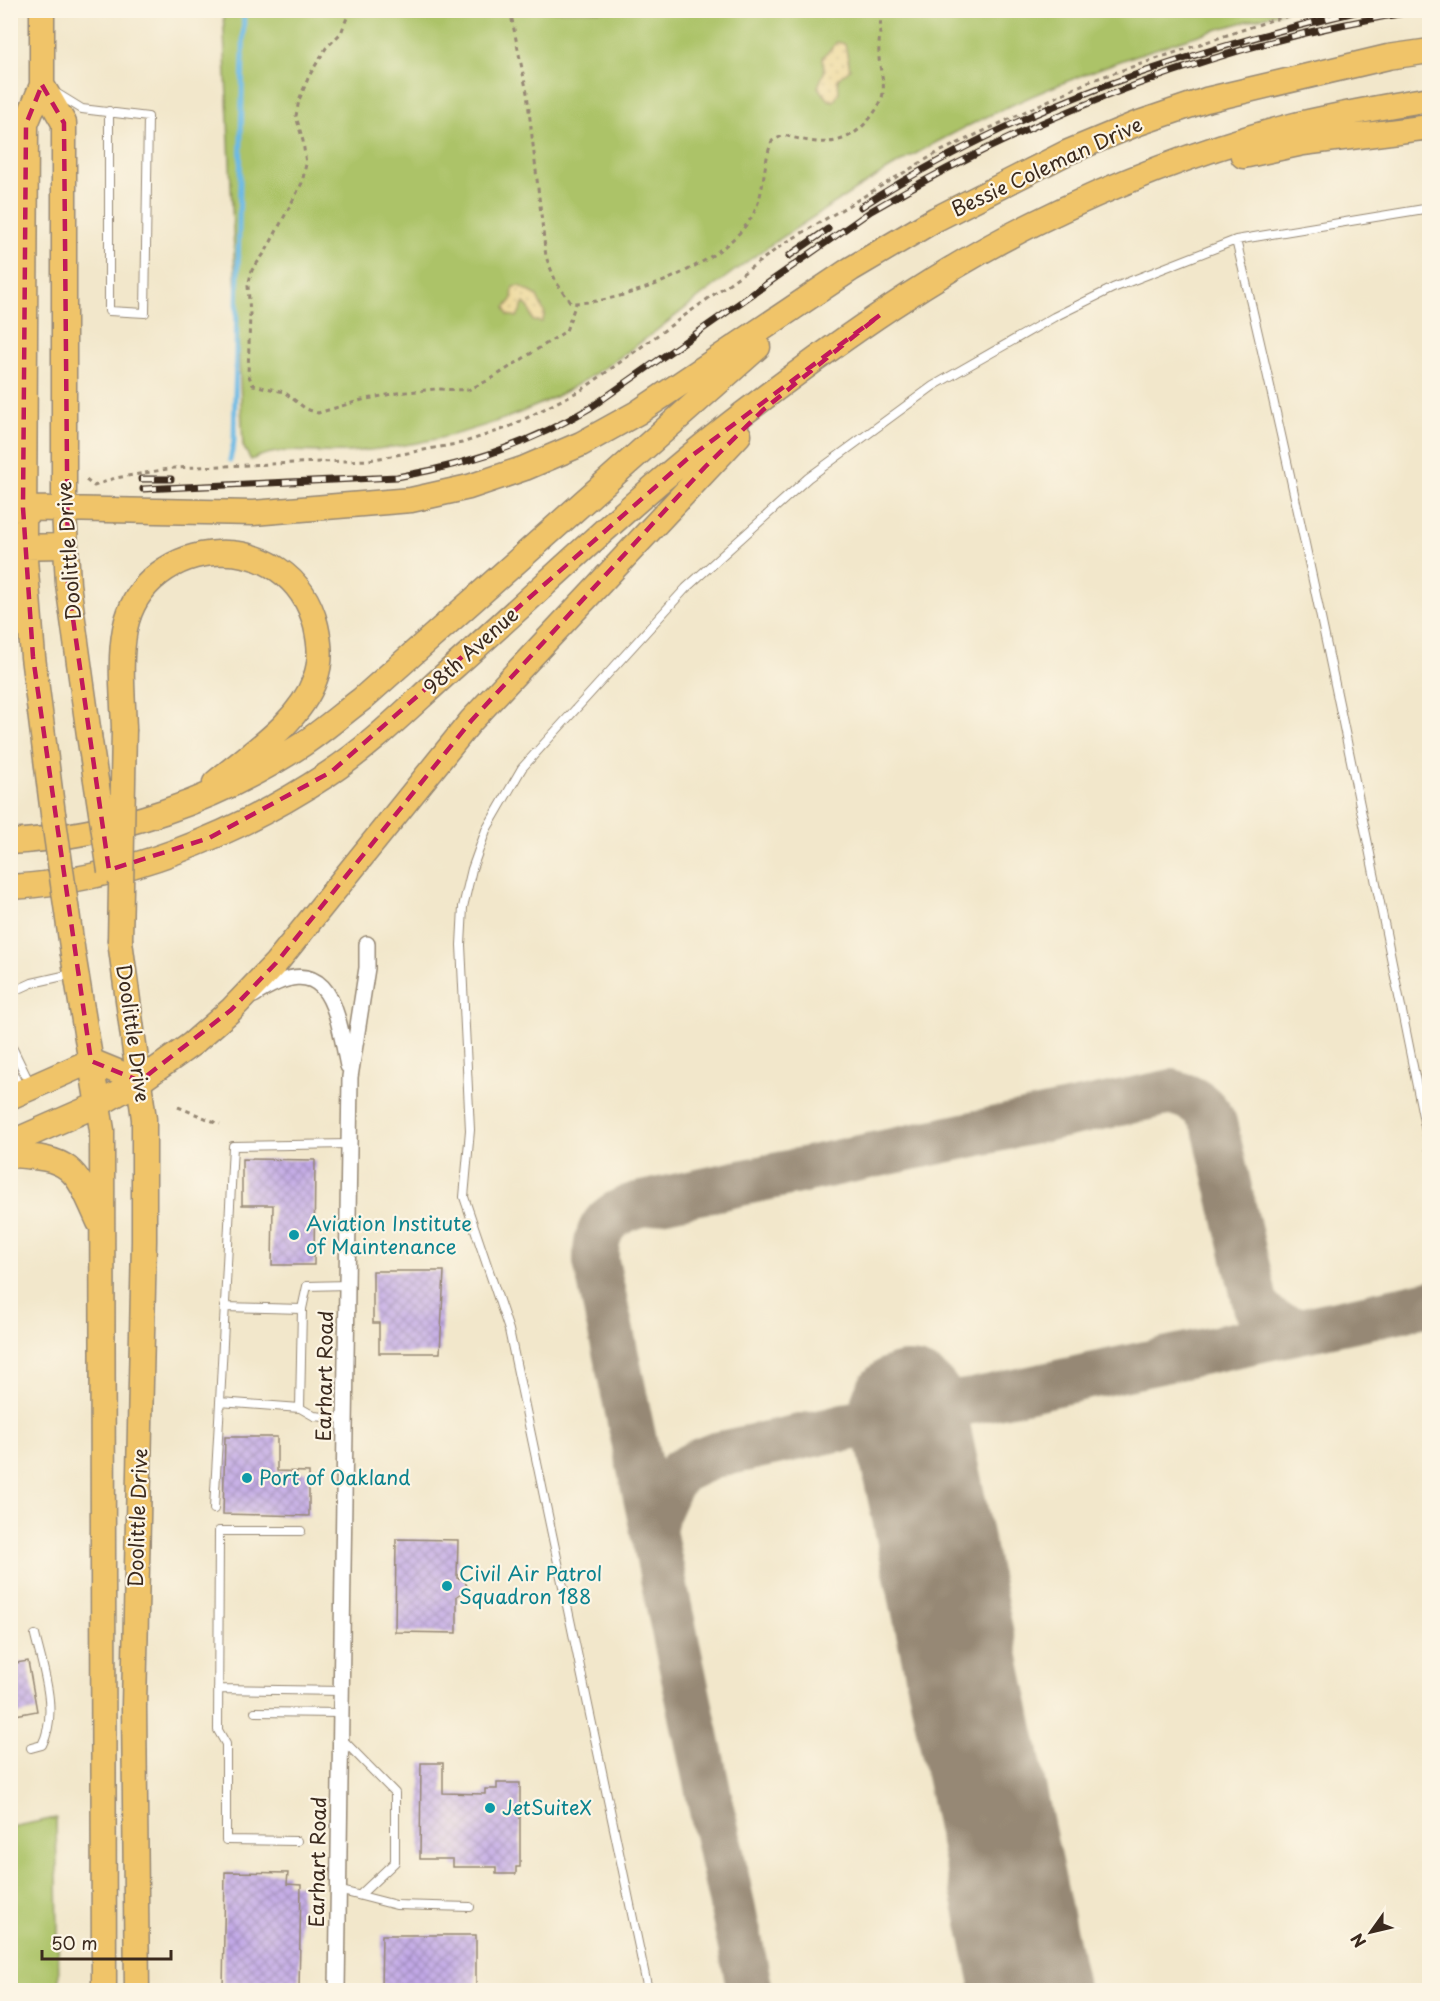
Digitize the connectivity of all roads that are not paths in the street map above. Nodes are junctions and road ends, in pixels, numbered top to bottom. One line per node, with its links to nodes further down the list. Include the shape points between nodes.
1 (42, 10): 3 (main road, Doolittle Drive)
2 (1430, 51): 10 (main road, Bessie Coleman Drive, via 1206,100 1136,124 999,185)
3 (42, 85): 5 (lane, via 82,109); 12 (main road, Doolittle Drive, via 26,124); 13 (main road, Doolittle Drive, via 64,123)
4 (1430, 99): 7 (main road, via 1298,124 1198,155)
5 (109, 111): 5 (lane, via 148,117 145,313 109,311)
6 (1430, 127): 7 (main road, via 1303,143)
7 (1113, 188): 11 (main road, via 1033,224)
8 (1430, 208): 9 (lane)
9 (1236, 240): 33 (lane, via 1262,346); 58 (lane, via 1113,288 1053,317 933,386 808,478 686,588 522,768 486,831 472,869 463,906 461,945 470,1130 464,1197 509,1330)
10 (851, 269): 13 (main road, via 637,413 581,444 469,487 411,500 254,513); 16 (main road, 98th Avenue, via 662,431 362,699 295,749 249,776)
11 (880, 315): 18 (main road, 98th Avenue, via 755,404 686,460 331,772 269,810 148,860 88,876); 23 (main road, via 764,410 705,467 471,721 276,963)
12 (17, 508): 13 (main road); 15 (main road, Doolittle Drive)
13 (64, 511): 14 (main road, Doolittle Drive)
14 (66, 546): 15 (main road); 19 (main road, Doolittle Drive, bridge, via 68,584)
15 (17, 547): 21 (main road, Doolittle Drive, bridge)
16 (195, 800): 17 (main road, 98th Avenue, via 93,832); 19 (main road, bridge, via 277,731 299,707 315,680 321,648 312,610 291,578 259,557 224,551 192,557 161,572 137,599 125,628)
17 (10, 842)
18 (10, 887)
19 (120, 941): 28 (main road, Doolittle Drive)
20 (367, 944): 27 (street, Earhart Road, via 368,968)
21 (75, 964): 22 (lane); 25 (main road, Doolittle Drive)
22 (10, 993)
23 (231, 1010): 27 (street, via 277,983 298,978 318,983 331,995 337,1010); 28 (main road)
24 (13, 1049): 29 (lane)
25 (91, 1060): 28 (main road); 29 (main road); 30 (main road, Doolittle Drive)
26 (10, 1067): 29 (lane)
27 (350, 1077): 32 (street, Earhart Road)
28 (140, 1081): 30 (main road); 56 (main road, Doolittle Drive, via 144,1119 144,1241 135,1580)
29 (21, 1093)
30 (99, 1104): 31 (main road); 35 (main road, Doolittle Drive)
31 (10, 1143)
32 (350, 1144): 36 (street, Earhart Road); 37 (lane, via 232,1146)
33 (1430, 1151)
34 (10, 1155): 35 (main road, via 47,1156 66,1166 79,1179)
35 (102, 1229): 55 (main road, Doolittle Drive)
36 (348, 1285): 38 (lane, via 307,1286); 41 (street, Earhart Road)
37 (224, 1307): 38 (lane); 39 (lane)
38 (302, 1309): 40 (lane)
39 (220, 1402): 40 (lane); 42 (lane)
40 (300, 1408): 41 (lane, via 314,1416)
41 (345, 1419): 46 (street, Earhart Road)
42 (214, 1509)
43 (301, 1532): 45 (lane, via 219,1531)
44 (35, 1635): 50 (lane, via 48,1690 49,1731 42,1745)
45 (218, 1689): 46 (lane); 51 (lane, via 219,1730 226,1744 226,1840)
46 (342, 1691): 48 (street, Earhart Road)
47 (255, 1712): 48 (lane)
48 (341, 1713): 49 (street, Earhart Road)
49 (341, 1738): 52 (street, Earhart Road); 53 (lane, via 395,1793 395,1862)
50 (31, 1748)
51 (297, 1841)
52 (338, 1890): 53 (lane); 57 (street, Earhart Road)
53 (360, 1895): 54 (lane, via 396,1905)
54 (470, 1907)
55 (104, 1990)
56 (137, 1990)
57 (337, 1990)
58 (648, 1990)

